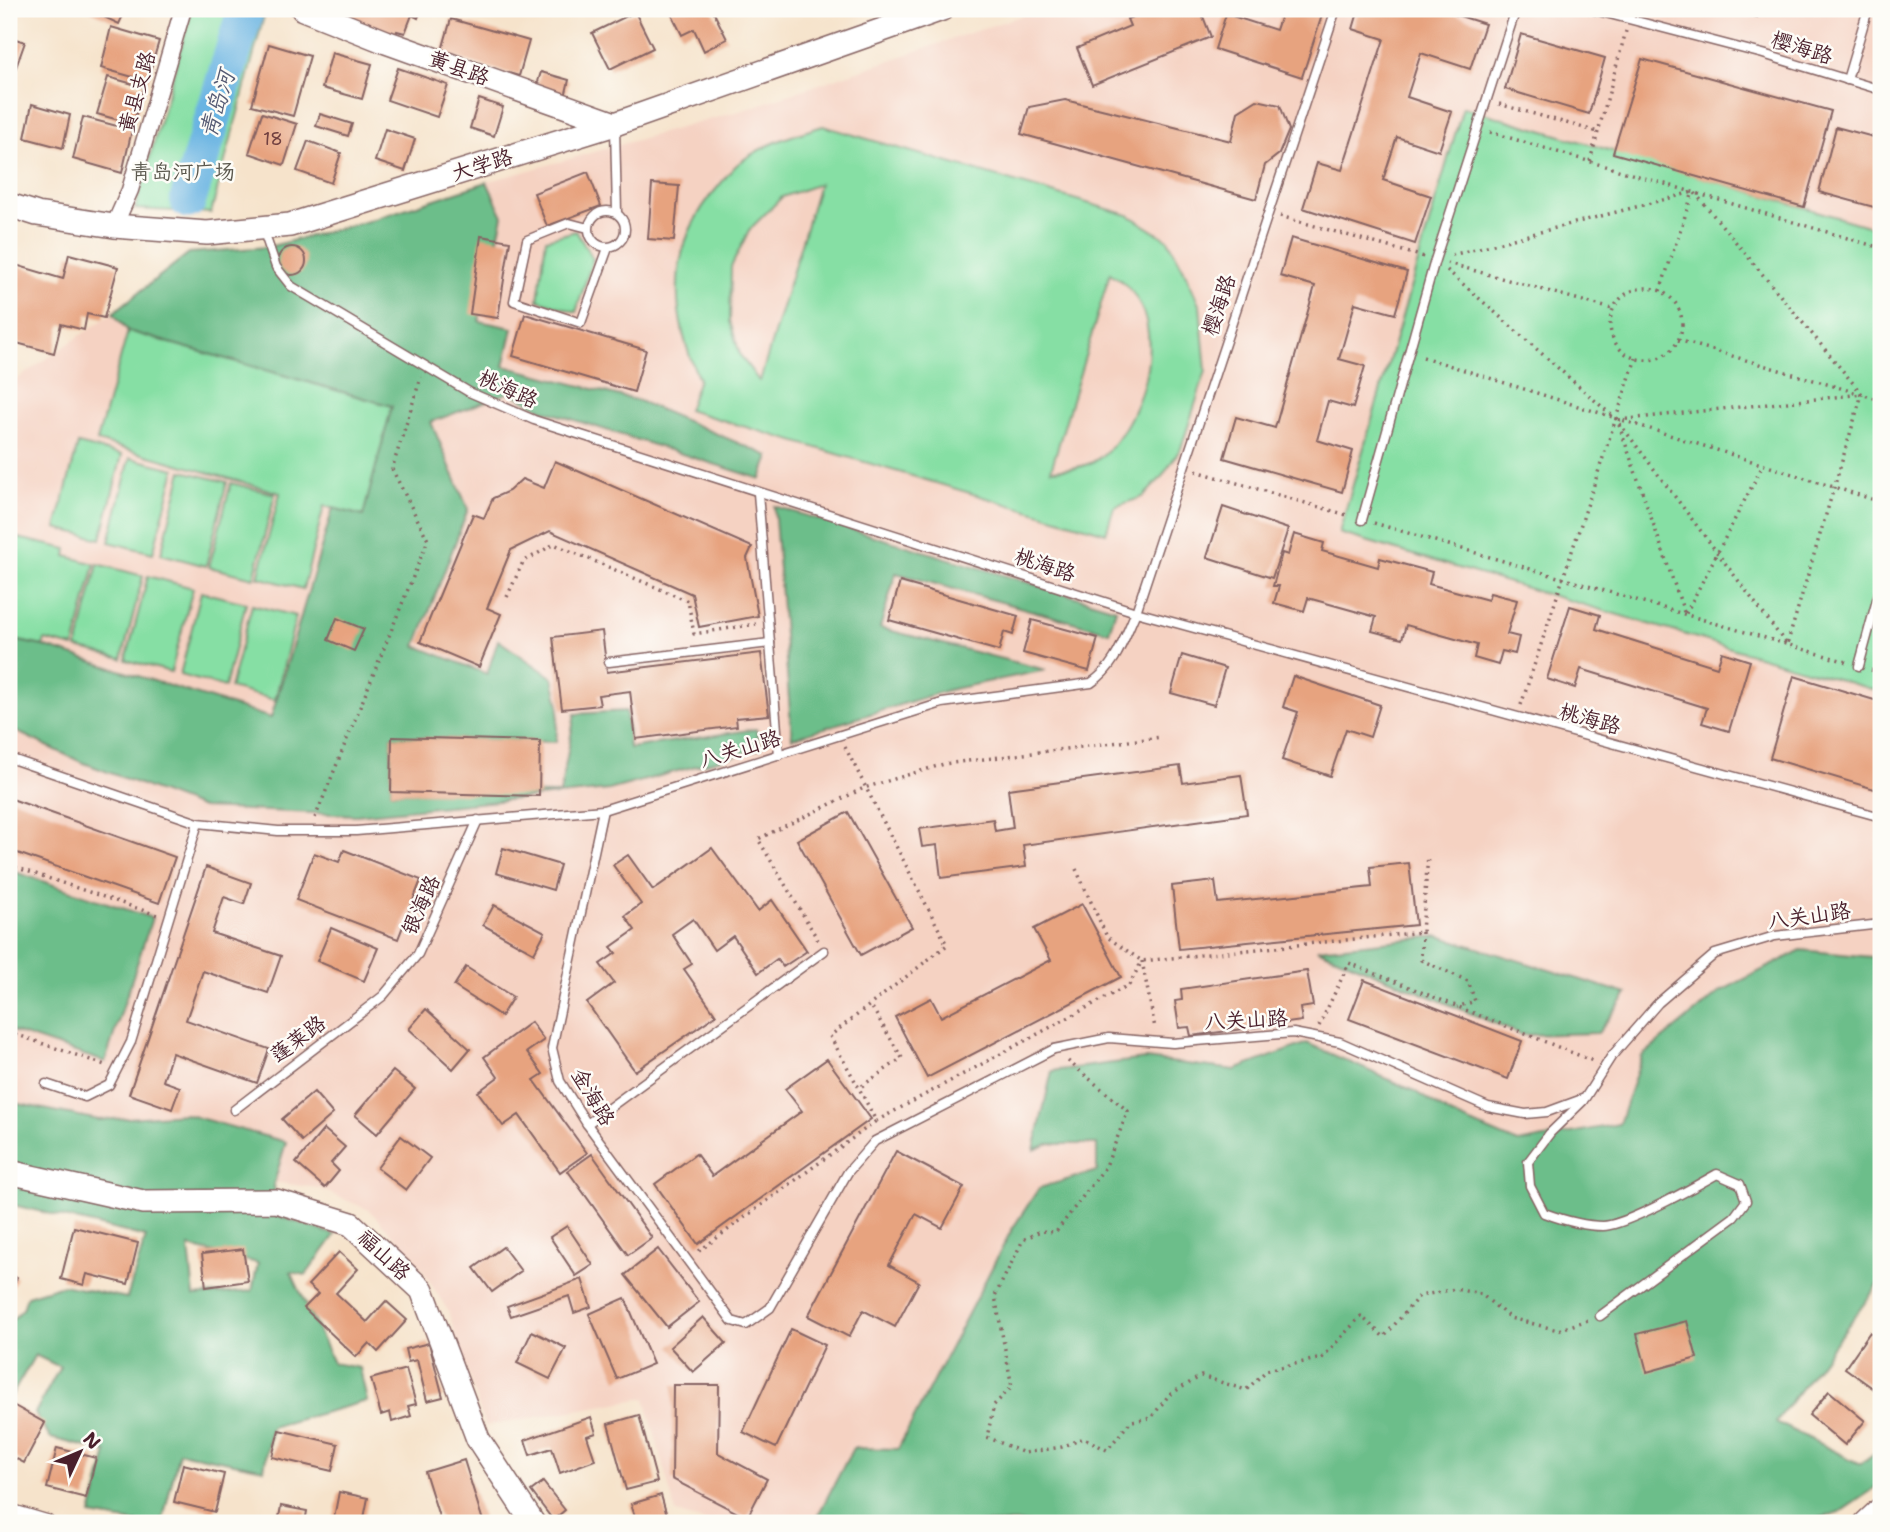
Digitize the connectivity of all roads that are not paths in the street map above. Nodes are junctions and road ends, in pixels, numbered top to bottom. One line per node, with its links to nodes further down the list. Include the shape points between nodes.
1 (183, 9): 13 (street, 黄县支路, via 130,190)
2 (303, 9): 10 (street, 黄县路)
3 (942, 9): 10 (street, 大学路)
4 (1336, 9): 20 (lane, 樱海路)
5 (1516, 9): 18 (lane, via 1435,260)
6 (1590, 9): 8 (lane, 樱海路)
7 (1868, 9): 8 (lane)
8 (1847, 80): 9 (lane, 樱海路)
9 (1881, 90)
10 (615, 124): 12 (lane); 14 (street, 大学路, via 290,225)
11 (9, 205): 13 (street, 大学路)
12 (617, 213): 15 (lane, via 598,212); 16 (lane, via 625,233 619,243)
13 (114, 226): 14 (street, 大学路, via 207,233)
14 (263, 228): 17 (lane, 桃海路, via 276,267 291,286 470,392 534,420)
15 (588, 228): 16 (lane, via 597,244); 16 (lane, via 569,223 527,240 514,301 581,323)
16 (608, 248)
17 (758, 493): 20 (lane, 桃海路); 21 (lane)
18 (1362, 520)
19 (1881, 585): 23 (lane)
20 (1136, 612): 24 (lane, 八关山路, via 1114,660 1105,674 1091,683 942,703); 27 (lane, 桃海路)
21 (770, 643): 22 (lane); 24 (lane)
22 (610, 662)
23 (1859, 666)
24 (779, 755): 26 (lane, 八关山路)
25 (9, 758): 29 (lane, 八关山路)
26 (603, 810): 28 (lane, 八关山路); 36 (lane, 金海路, via 552,1048 560,1081)
27 (1881, 817)
28 (478, 820): 29 (lane, 八关山路, via 356,831); 32 (lane, 银海路, via 418,954)
29 (198, 823): 33 (lane, via 131,1042 108,1085 85,1097)
30 (1881, 924): 34 (lane, 八关山路, via 1775,936 1715,954 1658,1003 1605,1066)
31 (824, 951): 36 (lane)
32 (383, 996): 35 (lane, 蓬莱路)
33 (46, 1084)
34 (1586, 1098): 38 (lane, via 1528,1162 1530,1186 1544,1213 1606,1226 1717,1174 1740,1184 1746,1201 1734,1217); 39 (lane, 八关山路, via 1548,1112 1525,1114 1488,1107 1340,1042 1293,1033 1173,1043 1109,1038 1054,1049 875,1141 848,1172 770,1308 746,1325)
35 (234, 1110)
36 (587, 1124): 39 (lane, 金海路)
37 (9, 1172): 43 (street, 福山路, via 143,1202 276,1201 351,1224 422,1290 478,1439)
38 (1600, 1315)
39 (732, 1321)
40 (1881, 1509): 44 (street)
41 (9, 1512): 42 (street)
42 (46, 1523)
43 (533, 1523)
44 (1866, 1523)

